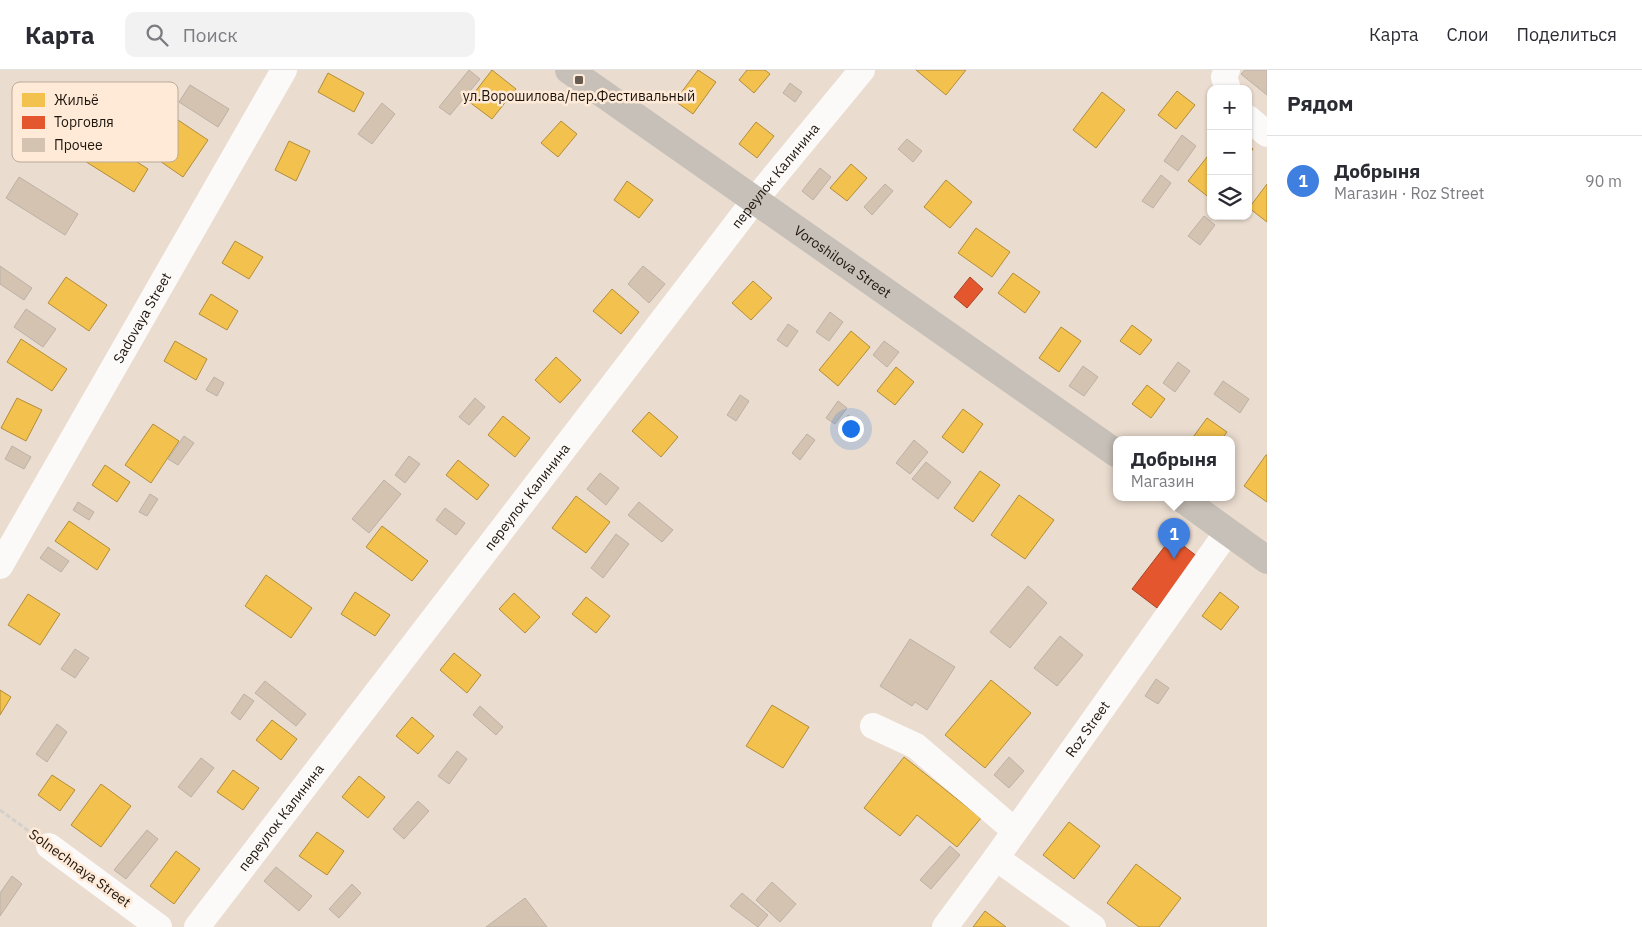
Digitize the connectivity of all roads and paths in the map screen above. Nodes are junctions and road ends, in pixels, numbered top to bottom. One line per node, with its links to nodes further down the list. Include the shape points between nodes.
1 (284, 70): 13 (street, Sadovaya Street)
2 (569, 70): 8 (main road, Voroshilova Street)
3 (862, 70): 8 (street, переулок Калинина)
4 (1228, 70): 5 (street, via 1224,76)
5 (1227, 85)
6 (1252, 121): 7 (street)
7 (1267, 134)
8 (754, 200): 9 (main road, Voroshilova Street); 20 (street, переулок Калинина)
9 (1113, 451)
10 (1185, 501): 11 (main road)
11 (1228, 531): 12 (main road); 16 (street, Roz Street)
12 (1267, 560)
13 (0, 566)
14 (873, 726): 16 (street, via 916,746)
15 (0, 810): 17 (path, Solnechnaya Street)
16 (1015, 832): 18 (street, Roz Street)
17 (49, 846): 19 (street, Solnechnaya Street)
18 (996, 858): 21 (street, Roz Street); 22 (street)
19 (159, 927)
20 (197, 927)
21 (945, 927)
22 (1093, 927)

